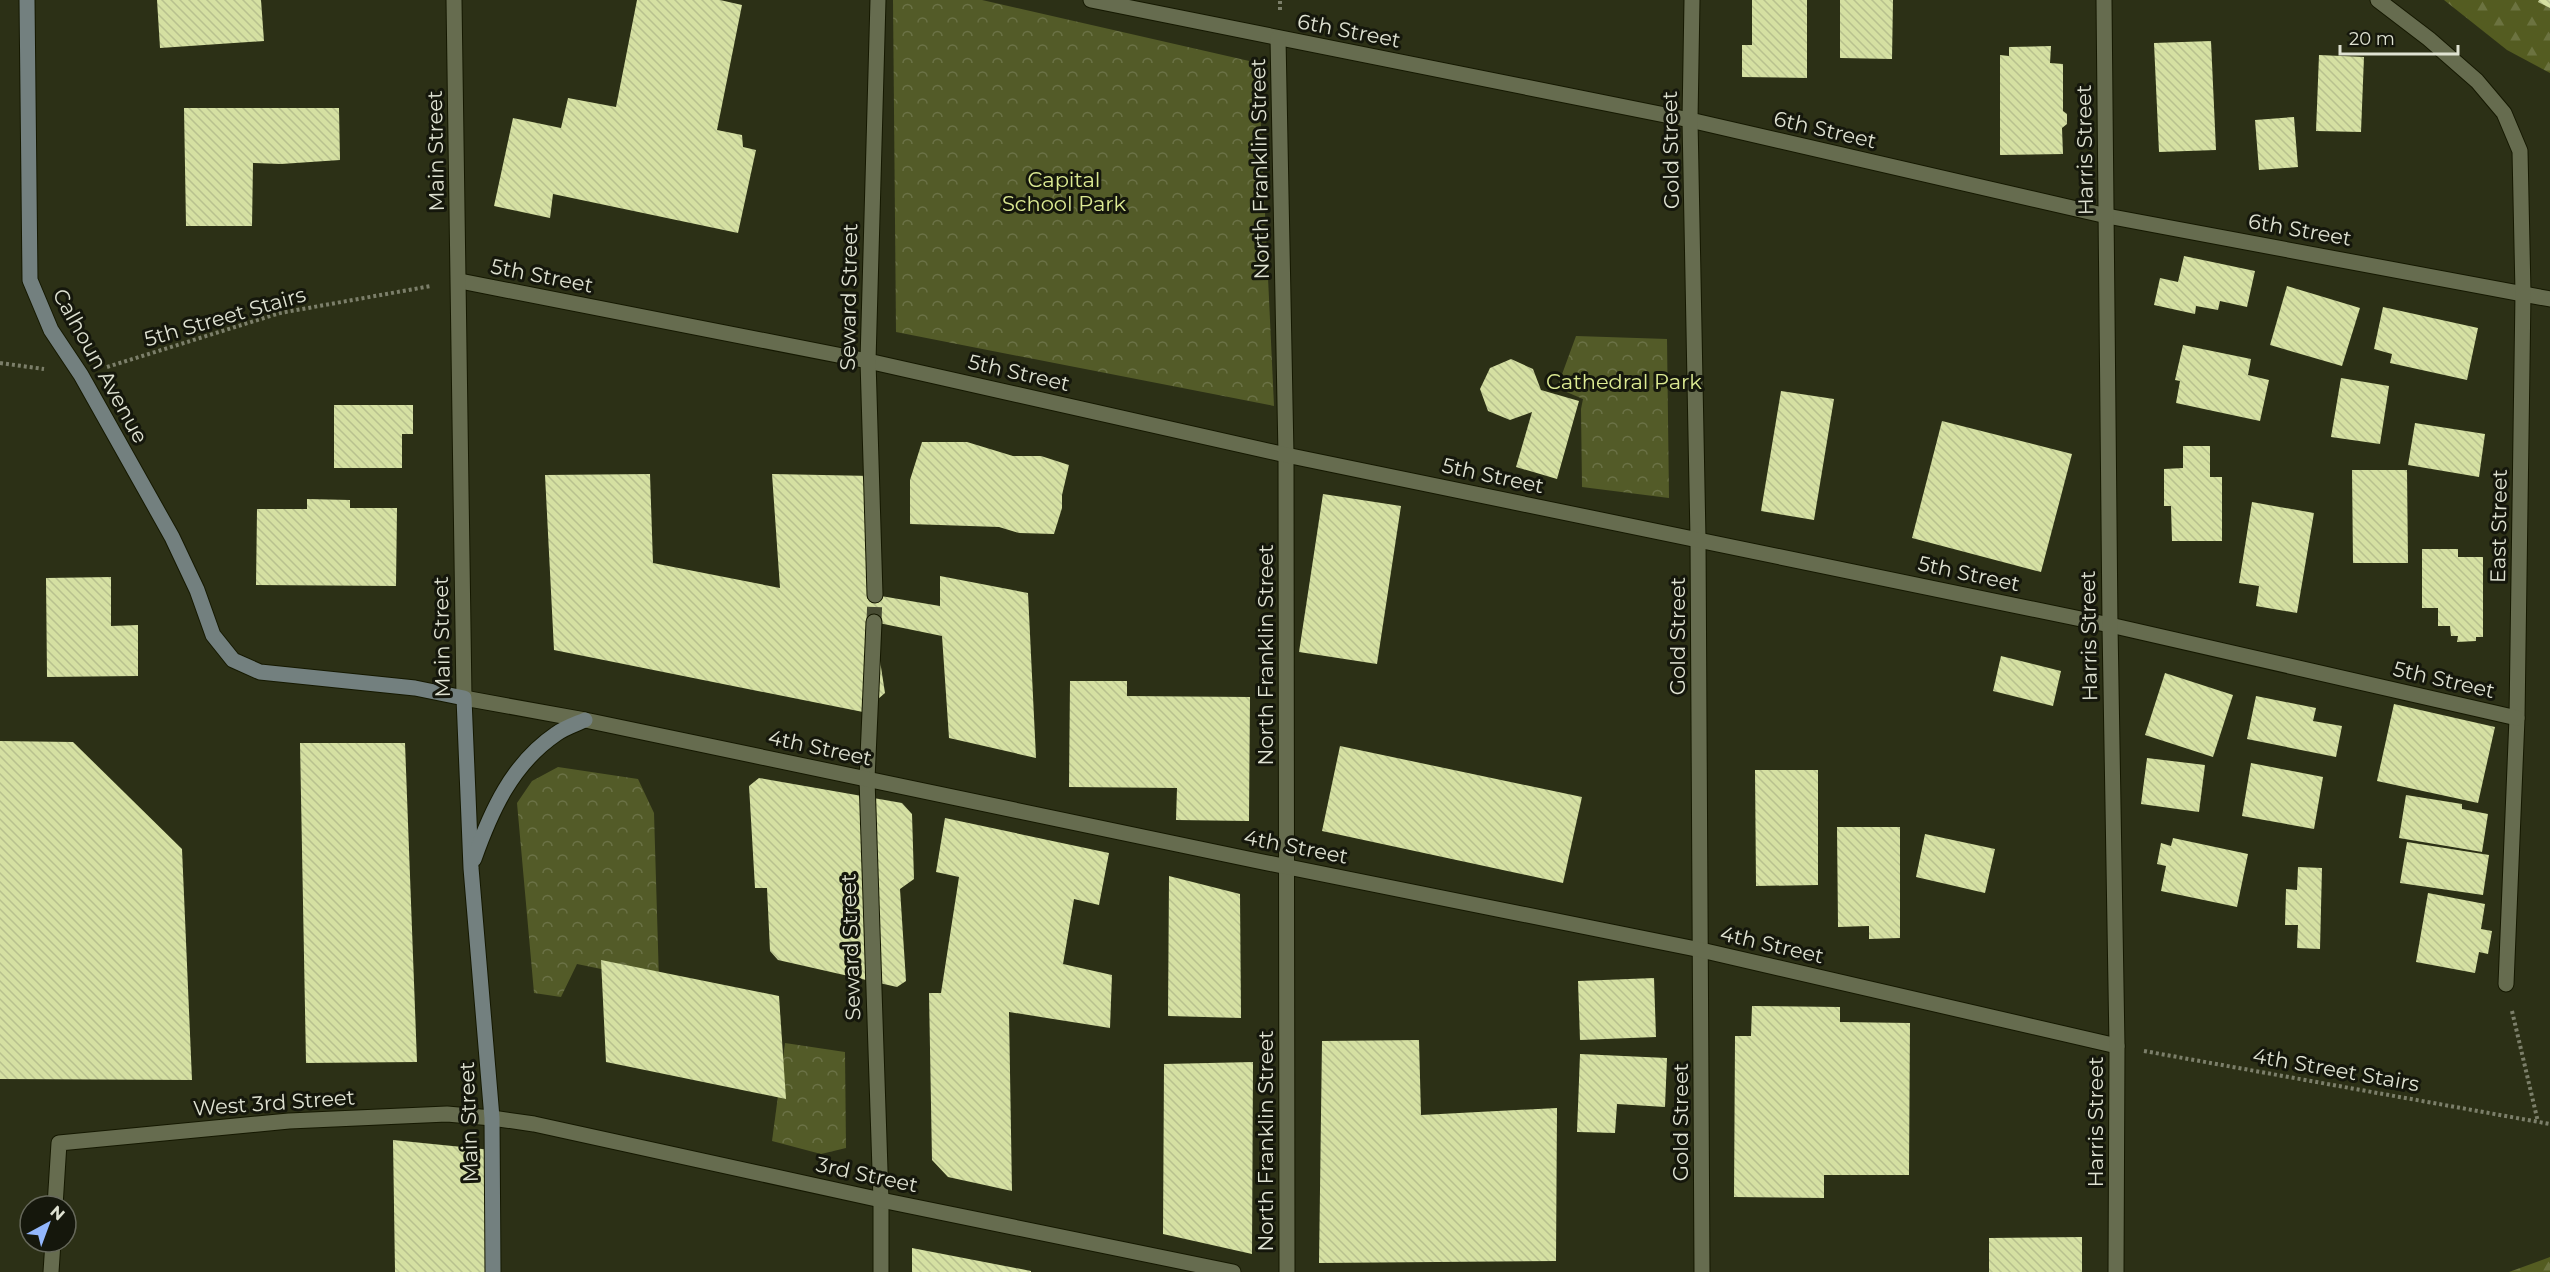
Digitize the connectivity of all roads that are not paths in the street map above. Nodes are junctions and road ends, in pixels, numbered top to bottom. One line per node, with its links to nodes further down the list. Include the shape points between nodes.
1 (27, 0): 20 (main road, Calhoun Avenue, via 30,280 51,330 81,375 172,537 213,635 233,660 260,672 415,688)
2 (454, 0): 11 (street, Main Street)
3 (878, 0): 14 (street, Seward Street)
4 (1091, 0): 8 (street, 6th Street)
5 (1692, 0): 9 (street, Gold Street)
6 (2104, 0): 10 (street, Harris Street)
7 (2378, 0): 12 (street, East Street, via 2477,81 2505,113 2520,151)
8 (1278, 38): 9 (street, 6th Street); 15 (street, North Franklin Street)
9 (1690, 120): 10 (street, 6th Street); 16 (street, Gold Street)
10 (2107, 216): 12 (street, 6th Street); 19 (street, Harris Street)
11 (460, 281): 14 (street, 5th Street); 20 (street, Main Street)
12 (2523, 293): 13 (street, 6th Street); 21 (street, East Street)
13 (2550, 299)
14 (868, 361): 15 (street, 5th Street); 17 (street, Seward Street)
15 (1286, 455): 16 (street, 5th Street); 24 (street, North Franklin Street)
16 (1698, 539): 19 (street, 5th Street); 26 (street, Gold Street)
17 (875, 596)
18 (873, 622): 23 (street, Seward Street)
19 (2110, 625): 21 (street, 5th Street); 28 (street, Harris Street)
20 (464, 698): 22 (street, 4th Street); 25 (main road, Main Street)
21 (2517, 718): 27 (street, East Street)
22 (585, 720): 23 (street, 4th Street); 25 (main road, via 556,733 514,775 491,812)
23 (867, 779): 24 (street, 4th Street); 31 (street, Seward Street)
24 (1287, 867): 26 (street, 4th Street); 37 (street, North Franklin Street)
25 (471, 868): 29 (main road, Main Street)
26 (1701, 950): 28 (street, 4th Street); 38 (street, Gold Street)
27 (2506, 984)
28 (2117, 1046): 39 (street, Harris Street)
29 (492, 1118): 30 (street, West 3rd Street, via 447,1114 289,1120 59,1143); 31 (street, 3rd Street); 34 (main road, Main Street)
30 (56, 1194)
31 (881, 1200): 35 (street, Seward Street); 36 (street, 3rd Street)
32 (52, 1254): 33 (street)
33 (51, 1272)
34 (493, 1272)
35 (881, 1272)
36 (1233, 1272)
37 (1287, 1272)
38 (1702, 1272)
39 (2116, 1272)

